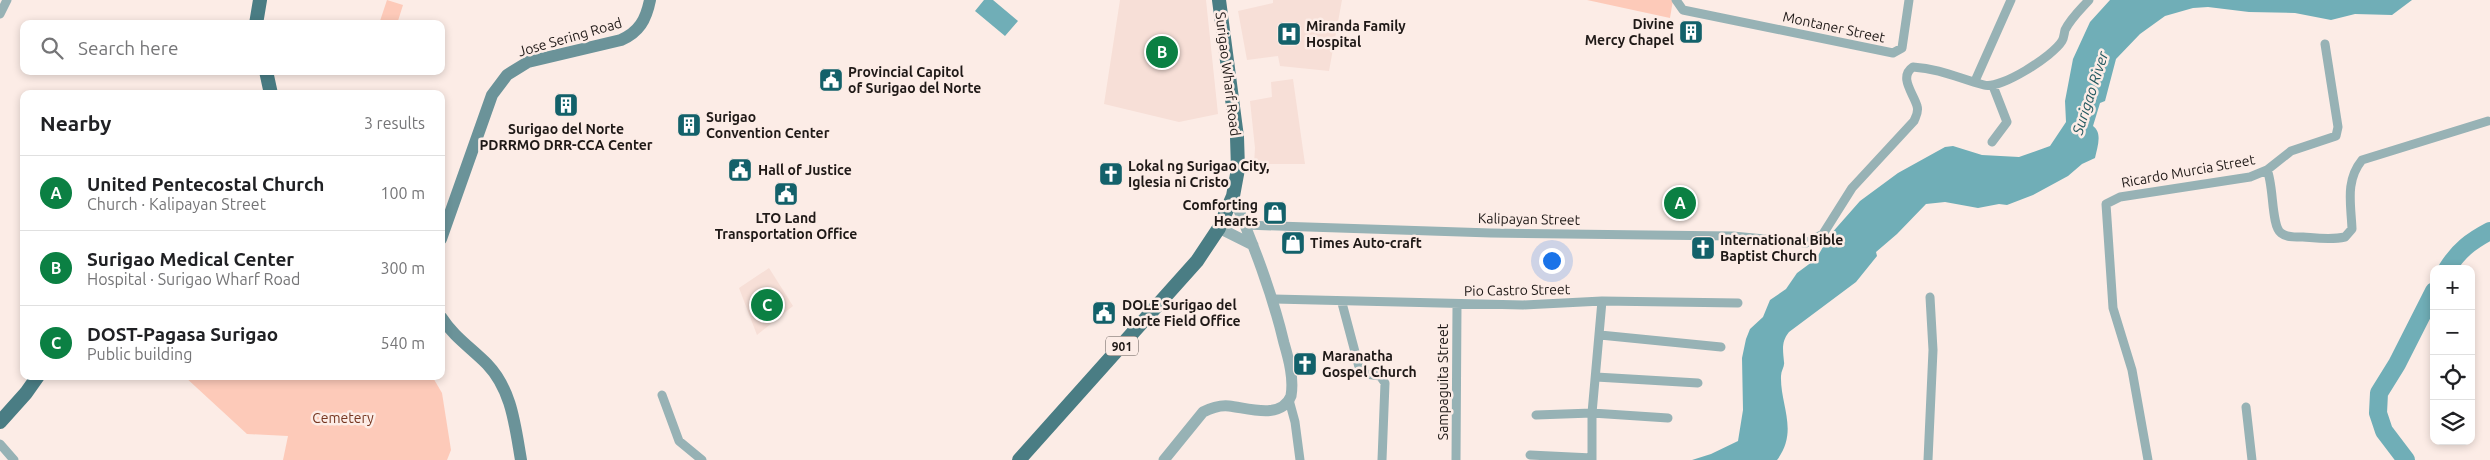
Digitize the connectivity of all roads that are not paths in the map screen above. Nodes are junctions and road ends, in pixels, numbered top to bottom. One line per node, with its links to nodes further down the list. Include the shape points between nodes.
1 (7, 0): 9 (street)
2 (260, 0): 10 (main road)
3 (650, 0): 21 (main road, Jose Sering Road, via 643,22 630,36 528,62 498,84 486,108)
4 (1219, 0): 19 (main road, Surigao Wharf Road / 901, via 1237,137 1238,169)
5 (1676, 0): 6 (street, Montaner Street, via 1683,10 1893,53 1902,48)
6 (1909, 0)
7 (2010, 0): 13 (street)
8 (2089, 0): 14 (street, via 2072,18 2062,41 2051,53 2035,65)
9 (1, 11)
10 (257, 20)
11 (2325, 44): 18 (street, via 2338,132 2331,138 2291,151)
12 (267, 75): 15 (main road)
13 (1975, 81): 14 (street); 20 (street, Kalipayan Street, via 1948,72 1913,67 1909,70 1909,90 1918,113 1914,122 1852,188 1824,234 1812,242 1713,235 1501,233)
14 (1992, 86): 17 (street, via 2007,122)
15 (270, 90)
16 (2488, 121): 18 (street, via 2362,160 2349,190 2352,229 2345,237 2336,239 2288,237 2280,233 2276,225 2272,185)
17 (1992, 142)
18 (2266, 170): 55 (street, Ricardo Murcia Street, via 2250,177 2120,198 2106,204 2113,308 2132,370)
19 (1233, 196): 20 (street); 22 (main road, Surigao Wharf Road / 901)
20 (1245, 225): 23 (street)
21 (445, 227)
22 (1219, 228): 23 (street); 49 (main road, Surigao Wharf Road / 901, via 1175,287)
23 (1253, 245): 25 (street)
24 (1930, 297): 54 (street, via 1933,350)
25 (1274, 299): 27 (street, Pio Castro Street); 37 (street, via 1292,380)
26 (1602, 301): 28 (street, Pio Castro Street); 29 (street, Pio Castro Street); 31 (street)
27 (1342, 303): 29 (street, Pio Castro Street); 52 (street, via 1359,367 1366,374 1380,376 1386,383)
28 (1738, 303)
29 (1457, 305): 53 (street, Sampaguita Street)
30 (445, 322): 47 (main road, via 499,378 513,414)
31 (1600, 335): 32 (street); 33 (street)
32 (1721, 347)
33 (1596, 377): 35 (street); 39 (street)
34 (35, 380): 42 (main road)
35 (1698, 383)
36 (662, 395): 48 (street, via 679,441)
37 (1290, 400): 50 (street, via 1268,411 1229,406 1210,408 1203,412); 51 (street)
38 (2246, 407): 56 (street)
39 (1592, 414): 40 (street); 41 (street); 45 (street)
40 (1536, 415)
41 (1668, 418)
42 (0, 422)
43 (0, 444): 46 (street)
44 (1530, 455): 45 (street)
45 (1592, 459)
46 (14, 460)
47 (520, 460)
48 (702, 460)
49 (1019, 460)
50 (1164, 460)
51 (1300, 460)
52 (1382, 460)
53 (1456, 460)
54 (1928, 460)
55 (2148, 460)
56 (2252, 460)

